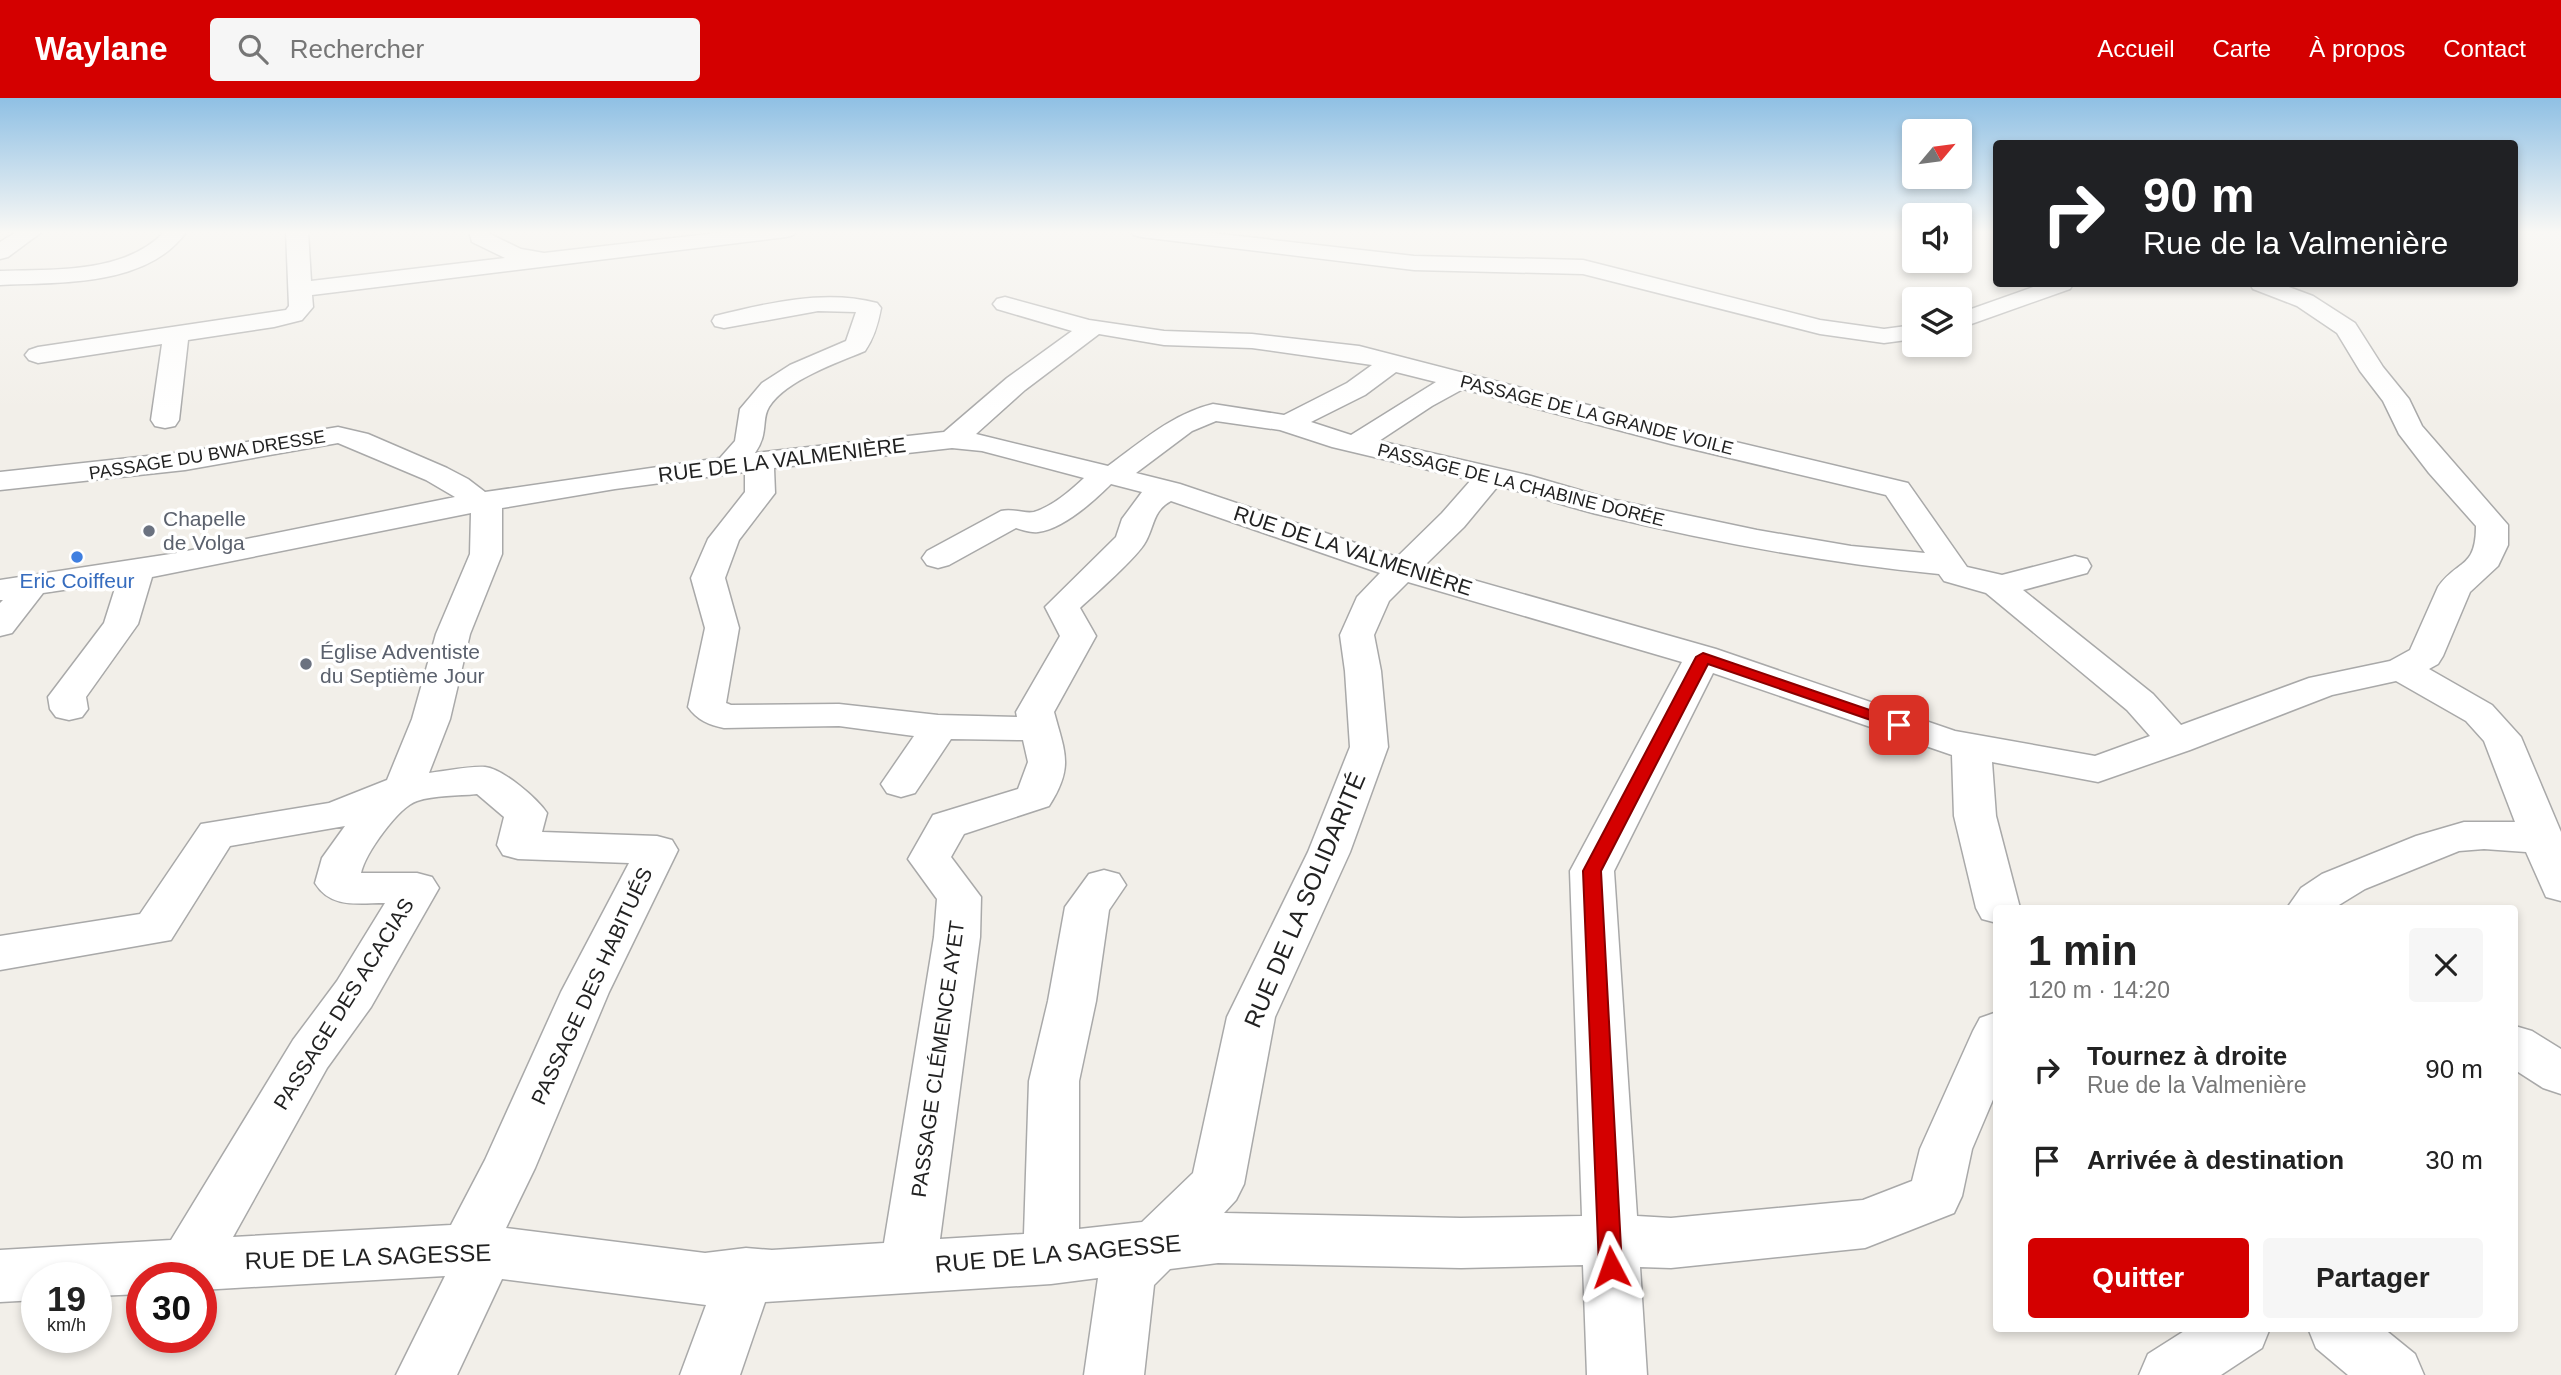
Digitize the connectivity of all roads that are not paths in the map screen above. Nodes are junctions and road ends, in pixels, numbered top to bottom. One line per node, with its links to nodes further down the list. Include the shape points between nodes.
1 (300, 291): 10 (street, via 301,307 294,315)
2 (1674, 291): 9 (street, via 1820,327 1884,336)
3 (2044, 291): 6 (street)
4 (2278, 291): 33 (street, via 2305,301 2346,328 2396,400 2409,428 2492,525 2493,545 2482,566 2455,587 2425,656)
5 (1005, 304): 8 (street, PASSAGE DE LA GRANDE VOILE)
6 (1972, 317)
7 (724, 321): 18 (street, via 802,306 855,302 869,307 856,346 814,363 767,392 753,410)
8 (1090, 328): 12 (street, PASSAGE DE LA GRANDE VOILE, via 1164,338 1326,348); 16 (street)
9 (1902, 334)
10 (176, 335): 11 (street); 14 (street)
11 (38, 355)
12 (1393, 362): 13 (street, PASSAGE DE LA GRANDE VOILE); 15 (street, via 1356,389)
13 (1460, 380): 17 (street); 25 (street, PASSAGE DE LA GRANDE VOILE, via 1681,438 1891,486 1904,497)
14 (165, 420)
15 (1287, 424): 17 (street, PASSAGE DE LA CHABINE DORÉE); 19 (street, PASSAGE DE LA CHABINE DORÉE, via 1213,412 1182,425)
16 (952, 440): 18 (street, RUE DE LA VALMENIÈRE); 19 (street, RUE DE LA VALMENIÈRE, via 982,443)
17 (1356, 444): 20 (street, PASSAGE DE LA CHABINE DORÉE)
18 (743, 464): 23 (street, RUE DE LA VALMENIÈRE); 35 (street, via 760,493 724,539 708,578 723,628 708,707 724,717 839,715)
19 (1109, 475): 22 (street, RUE DE LA VALMENIÈRE); 24 (street, PASSAGE DE LA CHABINE DORÉE, via 1077,501 1036,523 1012,518)
20 (1490, 476): 25 (street, PASSAGE DE LA CHABINE DORÉE, via 1604,507 1757,540 1850,556); 28 (street, RUE DE LA SOLIDARITÉ)
21 (0, 481): 23 (street, PASSAGE DU BWA DRESSE, via 185,461 338,435 352,436 387,455 447,476)
22 (1169, 490): 28 (street, RUE DE LA VALMENIÈRE); 36 (street, PASSAGE CLÉMENCE AYET, via 1149,501 1131,540 1062,607 1078,636 1035,712)
23 (483, 502): 27 (street, RUE DE LA VALMENIÈRE); 40 (street, PASSAGE DES ACACIAS, via 486,554 453,634 431,719)
24 (939, 558)
25 (1949, 565): 29 (street, via 1956,574)
26 (2075, 566): 29 (street)
27 (138, 568): 30 (street, RUE DE LA VALMENIÈRE); 34 (street, via 121,624 66,697)
28 (1403, 570): 32 (street, RUE DE LA VALMENIÈRE); 51 (street, RUE DE LA SOLIDARITÉ, via 1374,597 1357,635 1369,747 1329,852 1251,1017 1217,1184)
29 (1998, 586): 37 (street, via 2140,702)
30 (16, 587): 31 (street)
31 (0, 626)
32 (1703, 657): 38 (street, RUE DE LA VALMENIÈRE, via 1948,742); 50 (street, via 1592,871)
33 (2401, 669): 37 (street, RUE DE LA VALMENIÈRE, via 2322,686); 41 (street, via 2479,713 2502,737)
34 (69, 709)
35 (938, 727): 36 (street); 39 (street)
36 (1039, 729): 56 (street, PASSAGE CLÉMENCE AYET, via 1048,762 1035,797 948,825 929,859 959,897)
37 (2176, 742): 38 (street, RUE DE LA VALMENIÈRE, via 2098,769)
38 (1972, 746): 44 (street, via 1975,816)
39 (901, 785)
40 (403, 790): 46 (street, PASSAGE DES HABITUÉS, via 337,815 216,834 155,928); 52 (street, PASSAGE DES HABITUÉS, via 485,780 526,813 518,845 657,850 585,992); 54 (street, PASSAGE DES ACACIAS, via 379,811 343,858 337,883 343,888 417,888 354,994 310,1054)
41 (2545, 840): 43 (street); 45 (street, via 2465,836 2432,845 2349,879)
42 (1104, 885): 53 (street, via 1087,907 1054,1082)
43 (2561, 886)
44 (1997, 905)
45 (2311, 905)
46 (0, 953)
47 (1993, 1040): 50 (street, RUE DE LA SAGESSE, via 1946,1149 1935,1196 1853,1226 1671,1243)
48 (2518, 1047): 49 (street)
49 (2561, 1074)
50 (1609, 1240): 51 (street, RUE DE LA SAGESSE, via 1461,1243 1218,1238); 65 (street)
51 (1155, 1246): 53 (street, RUE DE LA SAGESSE); 64 (street, RUE DE LA SOLIDARITÉ, via 1127,1274)
52 (476, 1249): 55 (street, RUE DE LA SAGESSE); 58 (street, RUE DE LA SAGESSE, via 705,1279); 62 (street, via 469,1288)
53 (1051, 1258): 56 (street, RUE DE LA SAGESSE)
54 (189, 1262)
55 (217, 1262)
56 (908, 1267): 58 (street, RUE DE LA SAGESSE)
57 (126, 1268): 59 (street, RUE DE LA SAGESSE)
58 (746, 1274): 63 (street)
59 (0, 1276)
60 (2235, 1332): 66 (street)
61 (2342, 1332): 67 (street)
62 (426, 1375)
63 (710, 1375)
64 (1114, 1375)
65 (1617, 1375)
66 (2169, 1375)
67 (2394, 1375)

